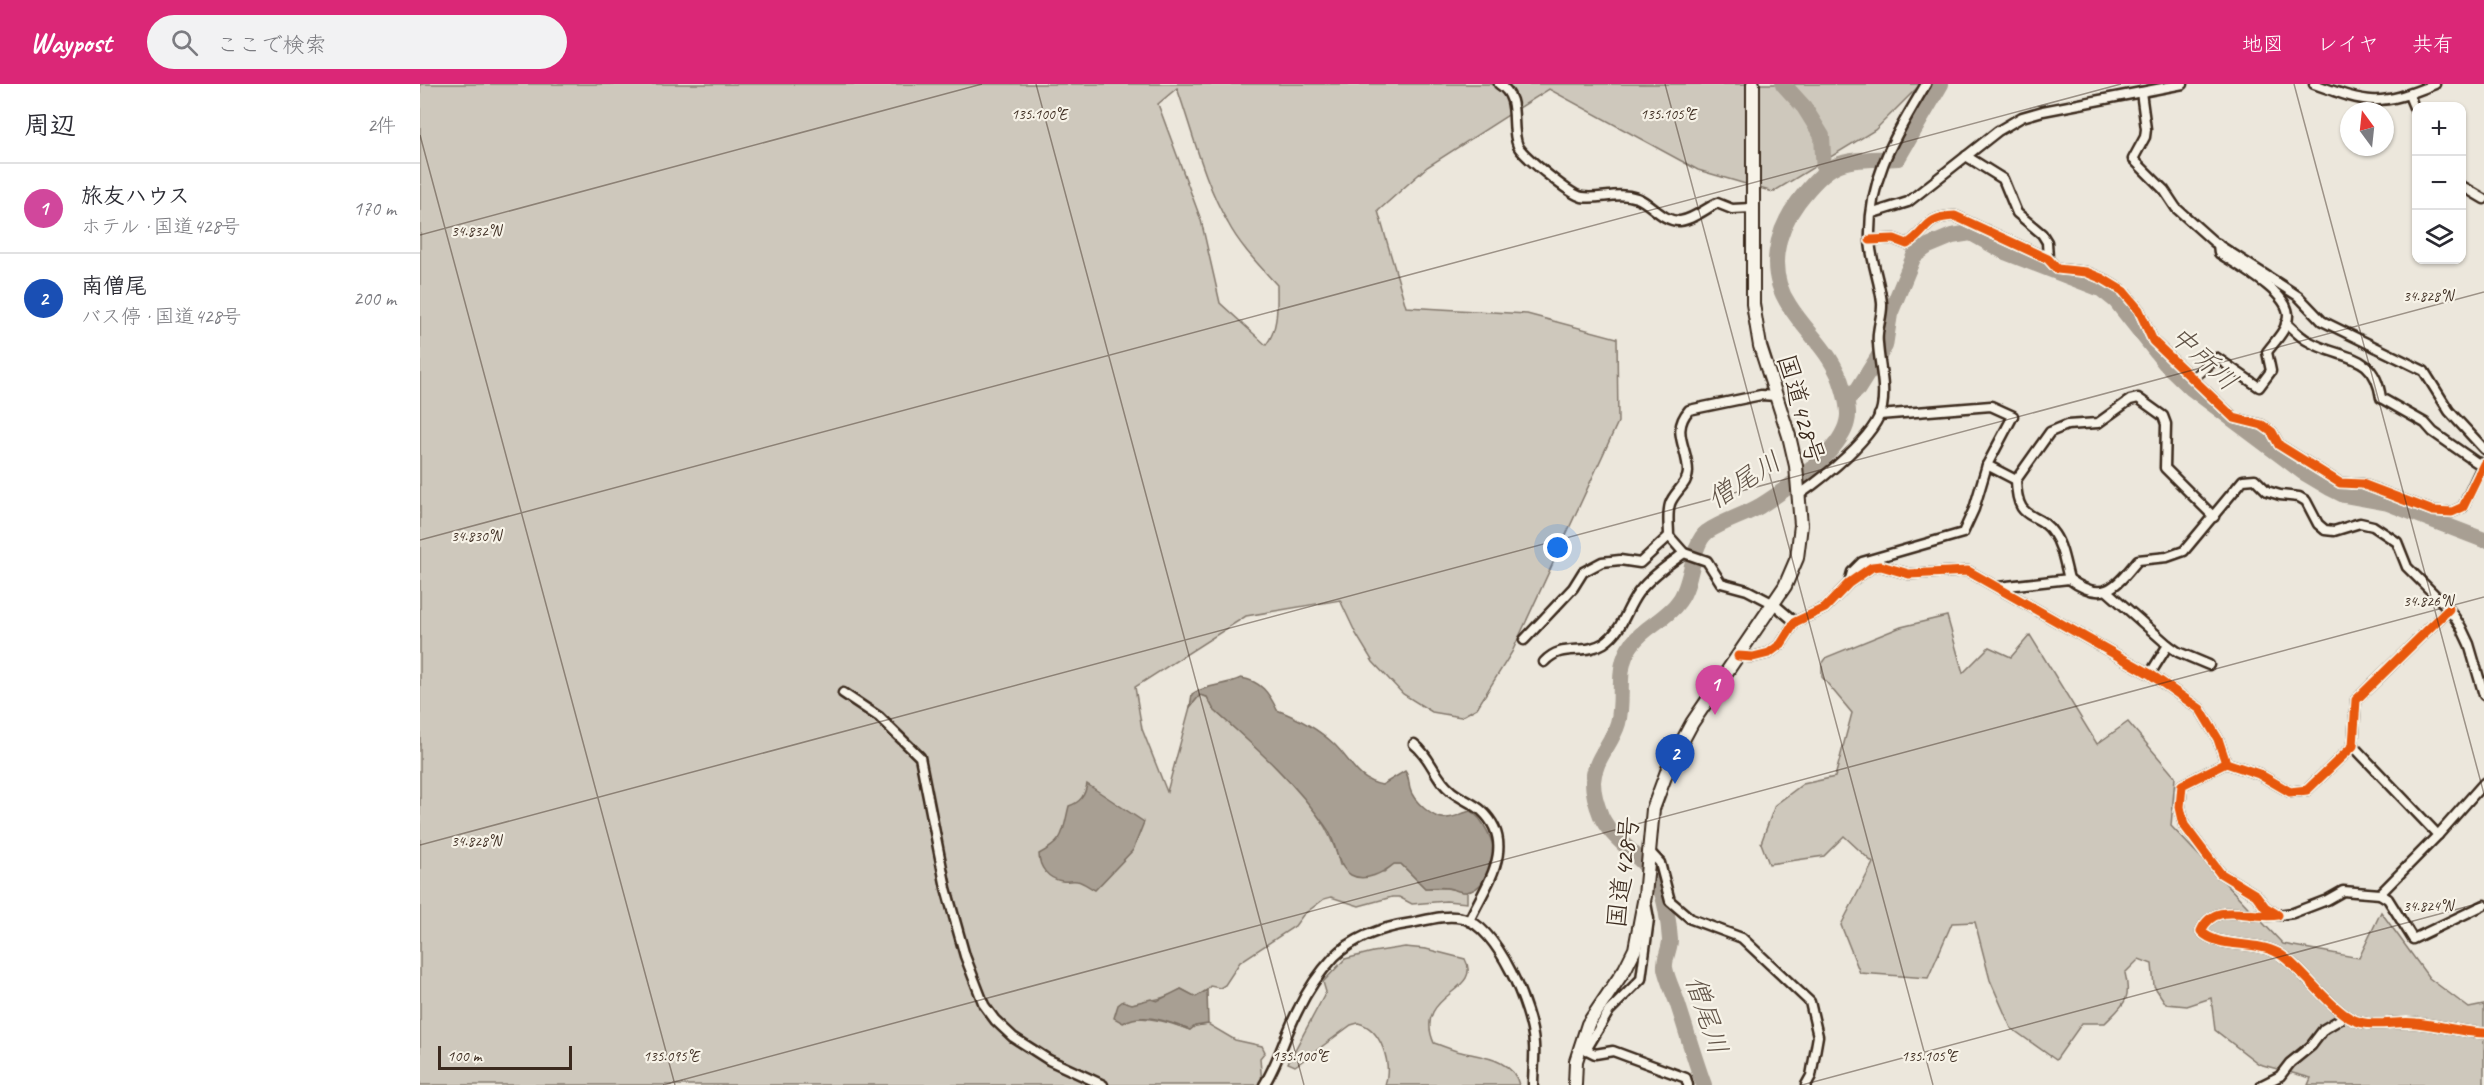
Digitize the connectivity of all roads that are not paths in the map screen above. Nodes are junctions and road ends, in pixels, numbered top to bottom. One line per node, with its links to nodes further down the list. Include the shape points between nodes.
1 (1499, 84): 13 (street, via 1513,99 1518,146 1578,196 1611,194 1637,198 1671,220 1682,221 1717,203 1732,209)
2 (1753, 84): 13 (highway, 国道428号)
3 (1926, 84): 14 (street, via 1888,149)
4 (2183, 84): 7 (street)
5 (2314, 84): 8 (street, via 2378,102)
6 (2435, 84): 8 (street)
7 (2145, 89): 10 (street, via 2022,117); 16 (street, via 2145,137 2133,159 2176,208)
8 (2409, 95): 9 (street)
9 (2412, 102)
10 (1966, 156): 14 (street, via 1908,202); 17 (street, via 2003,179 2017,213 2047,242)
11 (2466, 188): 12 (street)
12 (2484, 199)
13 (1752, 208): 20 (highway, 国道428号, via 1753,304 1760,346)
14 (1873, 213): 15 (street)
15 (1870, 240): 17 (street, via 1894,239 1907,244 1928,223 1941,216 1955,216); 21 (street, via 1882,305 1877,341 1884,383)
16 (2218, 244): 18 (street, via 2218,253 2278,294 2286,304); 22 (street, via 2298,296 2322,321 2424,371 2449,411)
17 (2048, 259): 19 (street, via 2057,269 2086,272 2123,291 2139,310 2153,341)
18 (2286, 323): 19 (street, via 2267,351 2271,371 2259,387 2217,358); 23 (street, via 2308,341 2359,359 2378,380 2380,398 2425,423)
19 (2193, 378): 23 (street, via 2234,418 2262,425 2272,432 2279,445 2340,483 2362,484 2433,511 2452,512 2463,507)
20 (1776, 396): 26 (highway, 国道428号, via 1796,466); 28 (street, via 1761,395 1697,407 1684,416 1679,432 1688,472 1670,504)
21 (1879, 415): 24 (street, via 1991,406 2013,416); 26 (street, via 1857,446 1825,477)
22 (2484, 449)
23 (2484, 464)
24 (1987, 465): 25 (street); 31 (street, via 1963,533 1862,562 1852,572)
25 (2016, 480): 27 (street, via 2050,432 2067,425 2098,423 2138,398 2163,416 2165,468); 30 (street, via 2024,513 2042,521 2059,542)
26 (1799, 495): 34 (highway, 国道428号, via 1797,558)
27 (2214, 517): 33 (street, via 2177,556 2138,560); 35 (street, via 2243,480 2255,479 2267,491 2306,501 2325,530 2360,523 2373,526 2397,542 2407,567)
28 (1669, 536): 29 (street); 37 (street, via 1640,563 1602,562 1582,572 1573,588)
29 (1684, 553): 34 (street, via 1707,561 1721,583); 40 (street, via 1640,591 1623,624 1606,642 1594,648 1558,651)
30 (2069, 579): 32 (street); 33 (street, via 2093,593)
31 (1849, 583): 32 (street, via 1872,567 1881,566 1909,573 1968,571); 36 (street, via 1825,608)
32 (1998, 587): 42 (street)
33 (2107, 591): 38 (street)
34 (1774, 604): 36 (street); 39 (highway, 国道428号)
35 (2449, 609): 44 (street, via 2469,644); 46 (street, via 2356,700)
36 (1795, 622): 39 (street, via 1781,644 1769,653)
37 (1524, 640)
38 (2168, 645): 41 (street); 42 (street)
39 (1738, 656): 50 (highway, 国道428号, via 1692,723 1669,766 1653,809)
40 (1544, 662)
41 (2209, 665)
42 (2150, 674): 47 (street, via 2200,709 2218,739)
43 (843, 693): 59 (street, via 879,717 920,757 946,888 984,1005 1013,1037 1049,1060)
44 (2484, 695)
45 (1414, 744): 55 (street, via 1451,791 1474,805 1492,824 1499,850 1497,865)
46 (2353, 746): 47 (street, via 2307,790 2290,792 2259,774); 49 (street)
47 (2226, 763): 54 (street, via 2182,785 2180,807 2184,825 2220,873 2256,895)
48 (2484, 783): 49 (street)
49 (2438, 835): 51 (street)
50 (1649, 854): 52 (highway, 国道428号); 64 (street, via 1660,863 1670,901 1691,919 1742,938 1810,1002 1818,1036 1812,1076)
51 (2380, 894): 53 (street, via 2388,899 2413,939); 54 (street, via 2343,891 2293,913)
52 (1645, 896): 58 (highway, 国道428号, via 1635,948 1588,1024); 58 (street, via 1649,919 1641,979 1609,1011)
53 (2484, 905)
54 (2278, 915): 56 (street, via 2216,914 2206,920 2200,931 2212,940 2252,944 2278,954)
55 (1469, 921): 60 (street, via 1451,916 1387,926 1359,938 1334,957 1297,1010 1278,1062); 61 (street, via 1488,935 1500,951 1526,1011 1534,1044)
56 (2346, 1016): 57 (street, via 2365,1024 2413,1022); 65 (street, via 2324,1029 2280,1076)
57 (2484, 1033)
58 (1583, 1048): 62 (highway, 国道428号); 63 (street, via 1594,1054 1614,1051 1686,1078)
59 (1103, 1085)
60 (1264, 1085)
61 (1533, 1085)
62 (1575, 1085)
63 (1688, 1085)
64 (1806, 1085)
65 (2262, 1085)

